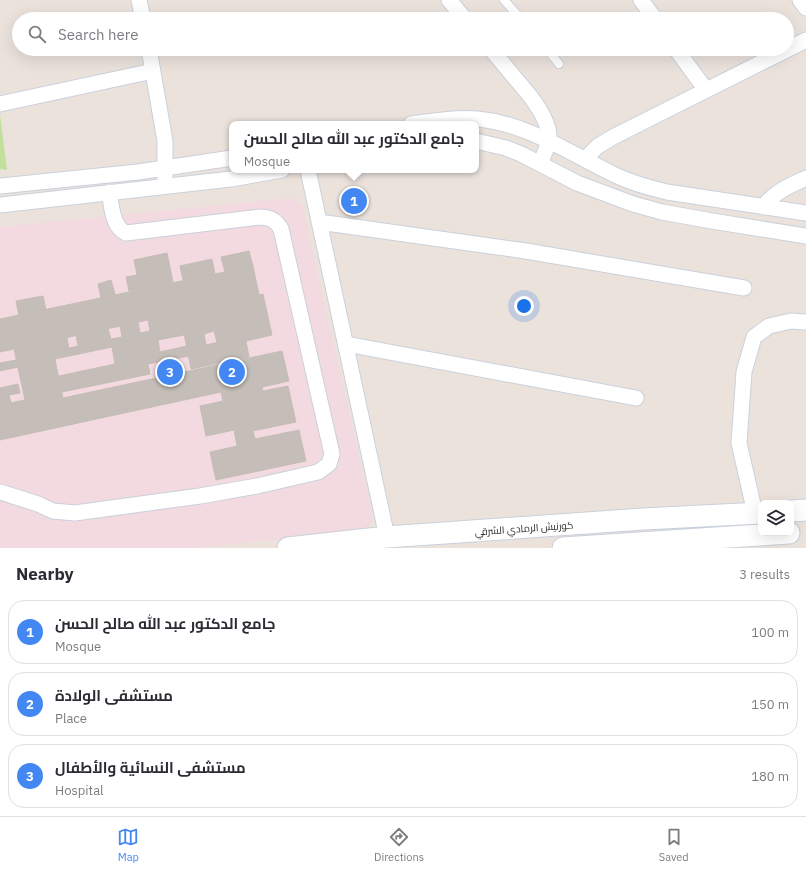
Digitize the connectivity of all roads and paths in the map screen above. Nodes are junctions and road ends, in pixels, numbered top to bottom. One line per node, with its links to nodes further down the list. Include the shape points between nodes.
1 (140, 0): 7 (street)
2 (449, 0): 8 (street)
3 (504, 0): 9 (lane)
4 (641, 0): 10 (street)
5 (800, 0): 6 (street)
6 (806, 8)
7 (142, 12)
8 (459, 12)
9 (515, 12)
10 (650, 12)
11 (806, 40): 12 (street)
12 (794, 46)
13 (150, 56): 19 (street)
14 (497, 56): 23 (street, via 536,104 548,131)
15 (553, 56): 18 (lane)
16 (681, 56): 20 (street)
17 (774, 56): 20 (street)
18 (559, 64)
19 (153, 72): 21 (street); 28 (street, via 165,141)
20 (706, 90): 26 (street, via 613,137 598,146)
21 (0, 104)
22 (431, 121): 23 (street, via 479,119 515,127)
23 (549, 140): 26 (street); 27 (street)
24 (479, 142): 27 (street, via 506,148)
25 (229, 158): 28 (street)
26 (586, 159): 36 (street, via 650,188)
27 (540, 164): 39 (street, via 604,194 648,208)
28 (166, 168): 32 (street); 33 (street)
29 (265, 173): 33 (street)
30 (309, 173): 38 (street)
31 (806, 178): 36 (street, via 778,191)
32 (0, 186)
33 (165, 187): 34 (street)
34 (109, 192): 35 (street); 44 (street, via 118,228 126,233 260,216 273,219 278,224 332,454 331,460 318,472 257,486 75,513 53,511)
35 (0, 204)
36 (763, 207): 37 (street)
37 (806, 213)
38 (319, 222): 40 (street, via 526,251); 42 (street)
39 (806, 236)
40 (744, 288)
41 (806, 322): 47 (street, via 790,321 769,326 754,337 744,372 739,443)
42 (346, 344): 43 (street); 52 (street)
43 (636, 398)
44 (0, 492)
45 (806, 510): 46 (main road)
46 (794, 511)
47 (758, 513): 48 (main road, كورنيش الرمادي الشرقي)
48 (643, 519): 52 (main road, كورنيش الرمادي الشرقي); 53 (main road)
49 (806, 532): 50 (main road)
50 (794, 533)
51 (758, 535): 53 (main road)
52 (387, 537): 54 (main road, كورنيش الرمادي الشرقي)
53 (642, 542): 55 (main road)
54 (288, 548)
55 (563, 548)

